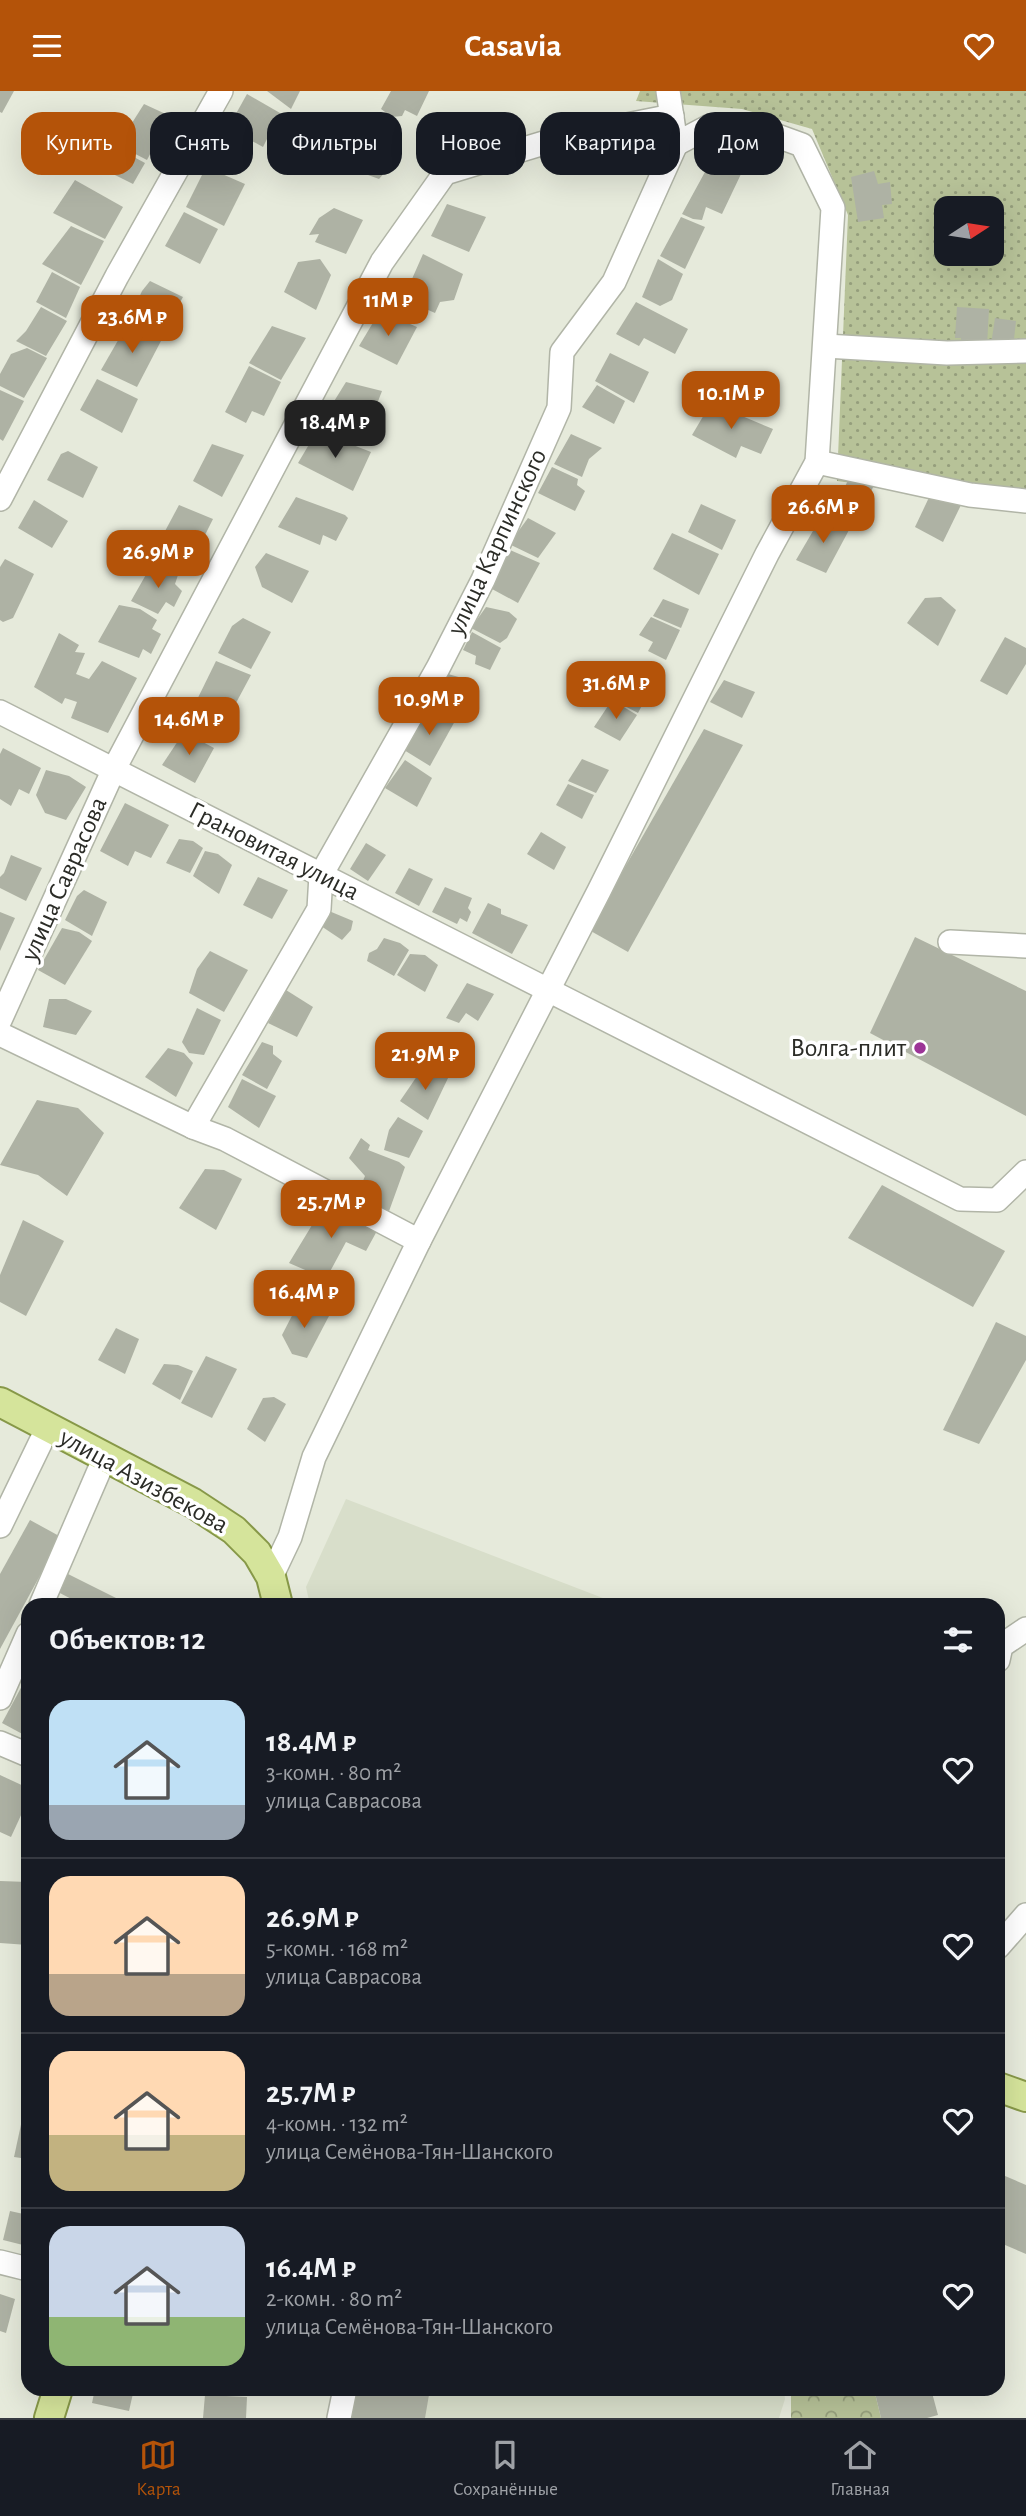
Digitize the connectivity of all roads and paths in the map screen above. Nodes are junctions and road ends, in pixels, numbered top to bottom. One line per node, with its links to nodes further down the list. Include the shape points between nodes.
1 (221, 91): 10 (street)
2 (668, 91): 3 (street)
3 (671, 112)
4 (680, 142): 7 (street, via 710,126 755,128 802,145 834,208)
5 (540, 144): 13 (street, улица Саврасова, via 445,173 382,262)
6 (662, 175): 14 (street, улица Карпинского, via 614,282 562,352 559,408 482,580 438,668)
7 (825, 346): 8 (street, via 947,353); 9 (street)
8 (1026, 351)
9 (817, 462): 11 (street, via 970,495); 17 (street)
10 (0, 499)
11 (1026, 501)
12 (0, 712): 13 (street, Грановитая улица)
13 (114, 769): 14 (street, Грановитая улица); 18 (street, улица Саврасова)
14 (321, 875): 17 (street, Грановитая улица); 20 (street, улица Карпинского, via 318,909)
15 (950, 942): 16 (street)
16 (1026, 946)
17 (548, 989): 21 (street, Грановитая улица, via 960,1199 997,1200); 22 (street)
18 (0, 1020)
19 (0, 1034): 20 (street)
20 (193, 1127): 22 (street, via 225,1139)
21 (1026, 1172)
22 (419, 1241): 27 (street, via 314,1457 290,1537)
23 (0, 1402): 24 (main road, улица Азизбекова)
24 (48, 1427): 25 (main road, улица Азизбекова); 26 (street)
25 (105, 1457): 27 (main road, улица Азизбекова, via 234,1530 257,1553); 28 (street)
26 (0, 1527)
27 (271, 1577): 29 (main road, улица Азизбекова)
28 (44, 1598)
29 (276, 1598)
30 (1026, 1629): 31 (street)
31 (1005, 1643)
32 (21, 1650): 33 (street)
33 (0, 1698)
34 (0, 1743): 35 (street)
35 (21, 1752)
36 (1026, 1915): 37 (street)
37 (1005, 1939)
38 (1005, 2090): 39 (main road)
39 (1026, 2097)
40 (0, 2262): 41 (street)
41 (21, 2267)
42 (56, 2396): 44 (main road)
43 (344, 2396): 45 (street)
44 (49, 2418)
45 (339, 2418)

